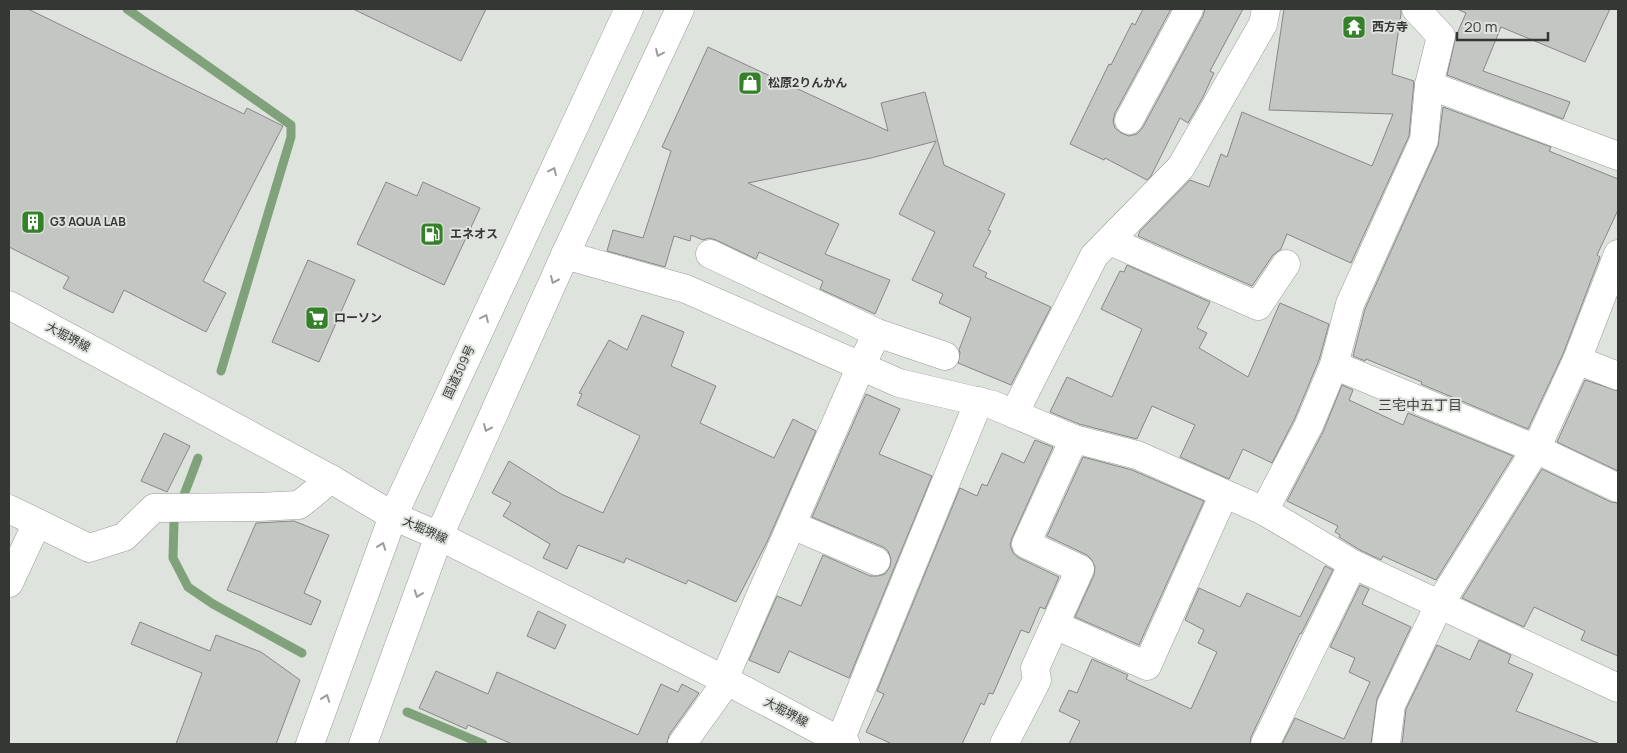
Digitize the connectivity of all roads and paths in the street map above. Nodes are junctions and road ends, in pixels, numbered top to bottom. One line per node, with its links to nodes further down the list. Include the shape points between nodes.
1 (629, 9): 30 (main road, 国道309号, one-way to 1)
2 (680, 9): 12 (main road, one-way to 12)
3 (1189, 9): 7 (main road)
4 (1266, 9): 9 (main road, via 1263,24 1181,167)
5 (1416, 9): 6 (main road, via 1442,36)
6 (1429, 85): 8 (main road); 18 (main road, via 1424,140 1350,304)
7 (1129, 120)
8 (1618, 156)
9 (1110, 241): 13 (main road, via 1258,306); 22 (main road, via 1094,256)
10 (710, 254): 15 (main road)
11 (1618, 254): 17 (main road)
12 (565, 255): 19 (main road, via 686,288); 33 (main road, one-way to 33)
13 (1286, 264)
14 (9, 305): 25 (main road, 大堀堺線)
15 (878, 333): 16 (main road); 19 (main road)
16 (944, 356)
17 (1577, 360): 20 (main road); 24 (main road)
18 (1334, 365): 24 (main road); 29 (main road, via 1309,425)
19 (861, 366): 21 (main road, via 899,383); 32 (main road)
20 (1618, 376)
21 (978, 401): 22 (main road); 41 (main road)
22 (1014, 414): 23 (main road)
23 (1074, 439): 27 (main road, via 1137,455); 38 (main road, via 1026,544 1080,569)
24 (1536, 449): 26 (main road); 37 (main road)
25 (331, 479): 30 (main road, 大堀堺線); 31 (main road, via 299,505 154,508 124,537 89,548)
26 (1618, 488)
27 (1224, 494): 29 (main road); 38 (main road, via 1147,666)
28 (9, 509): 31 (main road)
29 (1264, 511): 35 (main road)
30 (393, 516): 33 (main road, 大堀堺線); 42 (main road, 国道309号, one-way to 30)
31 (37, 523): 36 (main road)
32 (792, 524): 34 (main road); 39 (main road)
33 (439, 536): 39 (main road, 大堀堺線); 43 (main road, one-way to 43)
34 (876, 561)
35 (1353, 564): 37 (main road); 46 (main road)
36 (9, 583)
37 (1439, 605): 40 (main road); 47 (main road, via 1391,705)
38 (1055, 625): 45 (main road, via 1035,668 1037,680)
39 (726, 680): 41 (main road, 大堀堺線); 44 (main road)
40 (1618, 688)
41 (843, 743)
42 (310, 744)
43 (363, 744)
44 (682, 744)
45 (1004, 744)
46 (1265, 744)
47 (1386, 744)

